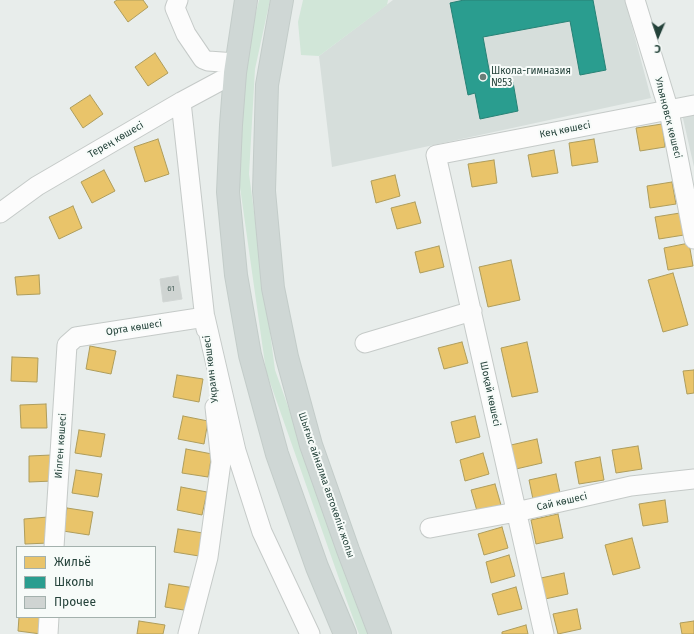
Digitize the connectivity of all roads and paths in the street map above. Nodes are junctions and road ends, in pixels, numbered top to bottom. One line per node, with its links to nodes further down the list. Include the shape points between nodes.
1 (246, 0): 5 (main road)
2 (282, 0): 25 (main road, Шығыс айналма автокөлік жолы, via 267,85 264,191 273,288 286,357 311,445)
3 (635, 0): 8 (street, Ульяновск көшесі)
4 (175, 3): 5 (street, via 186,34 203,59)
5 (235, 68): 6 (street, Терең көшесі); 24 (main road, via 228,192 236,275 250,355 277,454 317,567)
6 (181, 102): 10 (street, Терең көшесі, via 37,186); 13 (street, Украин көшесі)
7 (694, 105): 8 (street, Кең көшесі)
8 (669, 111): 9 (street, Кең көшесі); 11 (street, Ульяновск көшесі)
9 (436, 155): 12 (street, Шоқай көшесі)
10 (0, 213)
11 (694, 238)
12 (472, 311): 14 (street); 17 (street, Шоқай көшесі)
13 (204, 317): 15 (street, Орта көшесі, via 76,337); 22 (street, Украин көшесі, via 221,462 208,557); 23 (street, via 236,451 262,532)
14 (365, 342)
15 (67, 345): 19 (street, Иілген көшесі)
16 (694, 479): 17 (street, Сай көшесі, via 631,486)
17 (516, 512): 18 (street, Сай көшесі); 26 (street, Шоқай көшесі)
18 (430, 528)
19 (54, 546)
20 (49, 618): 21 (street)
21 (48, 634)
22 (188, 634)
23 (310, 634)
24 (345, 634)
25 (380, 634)
26 (544, 634)

